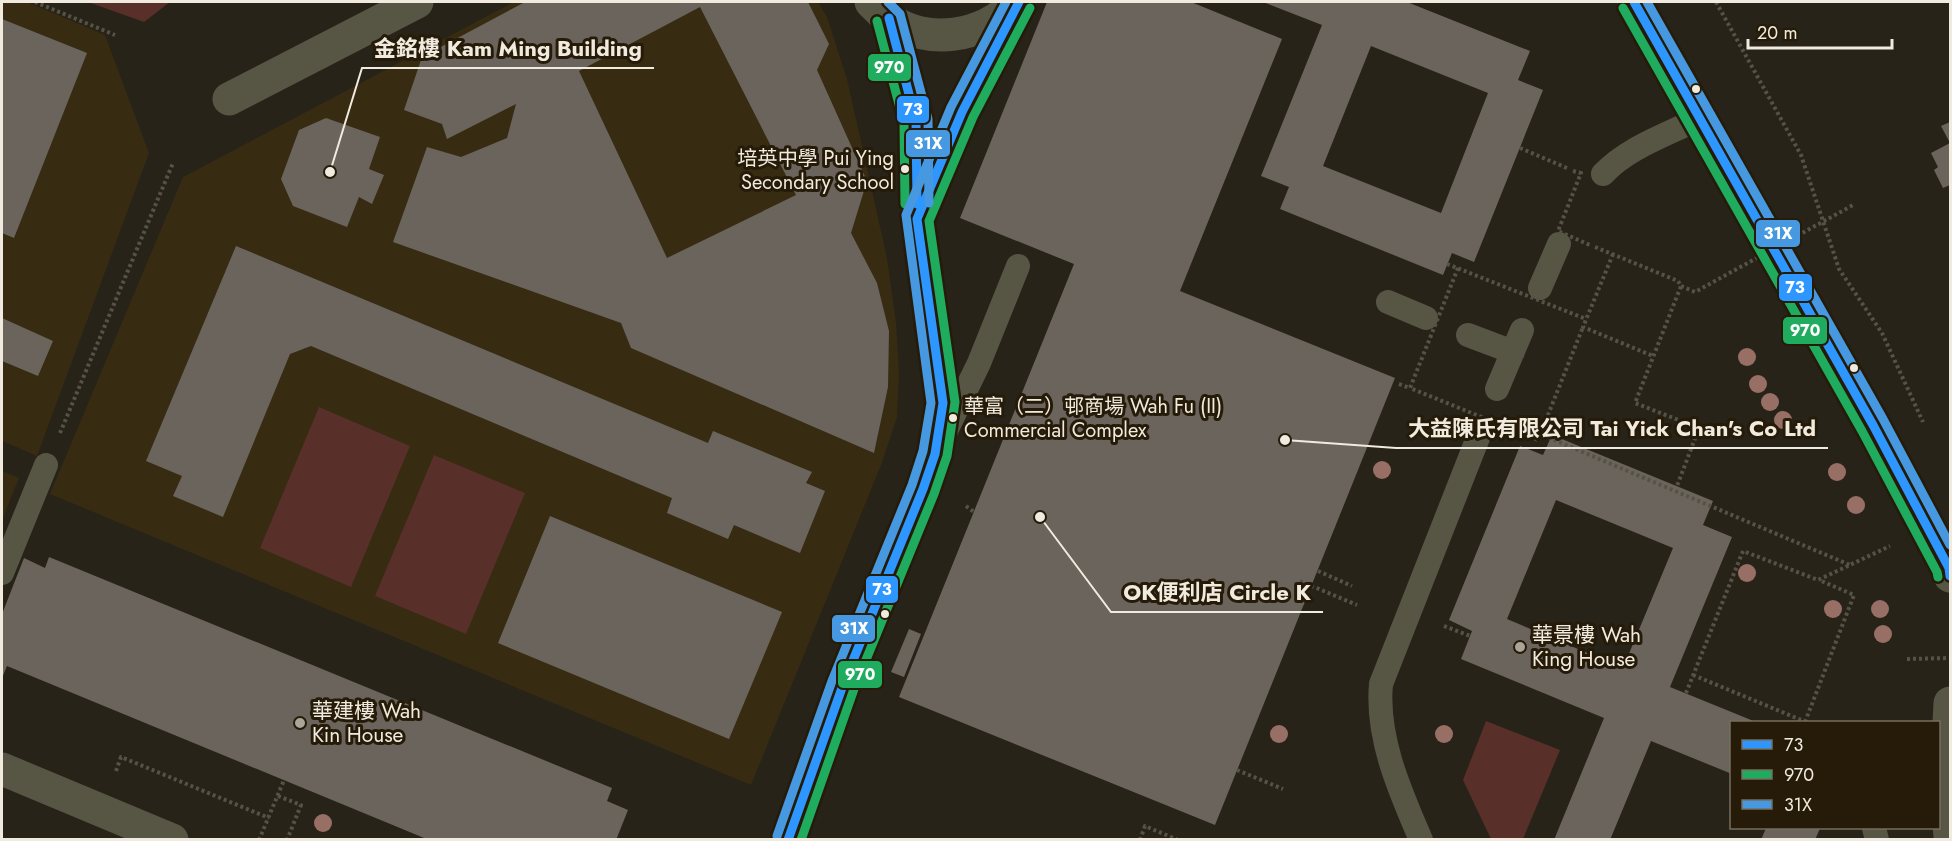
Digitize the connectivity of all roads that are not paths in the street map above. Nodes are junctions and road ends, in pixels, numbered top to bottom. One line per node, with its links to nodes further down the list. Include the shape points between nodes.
1 (417, 2): 5 (street)
2 (1017, 2): 4 (street, via 989,24 943,35 919,32); 8 (street, via 962,112)
3 (1634, 2): 6 (street)
4 (880, 10): 8 (street, via 916,122)
5 (229, 99)
6 (1698, 119): 7 (lane, via 1636,150); 20 (street, via 1908,488)
7 (1603, 174)
8 (917, 219): 17 (street, via 943,403)
9 (1558, 244): 11 (lane)
10 (1018, 266): 17 (lane, via 979,363)
11 (1540, 288)
12 (1388, 303): 13 (lane)
13 (1426, 318)
14 (1468, 335): 15 (lane, via 1518,341)
15 (1497, 389)
16 (1482, 430): 27 (lane, via 1381,684 1379,706 1395,780)
17 (935, 454): 26 (street, via 843,685)
18 (46, 465): 19 (lane)
19 (2, 573)
20 (1950, 576)
21 (1950, 703): 23 (street)
22 (2, 769): 25 (street)
23 (1942, 786): 24 (street)
24 (1950, 837)
25 (172, 840)
26 (788, 840)
27 (1421, 840)

